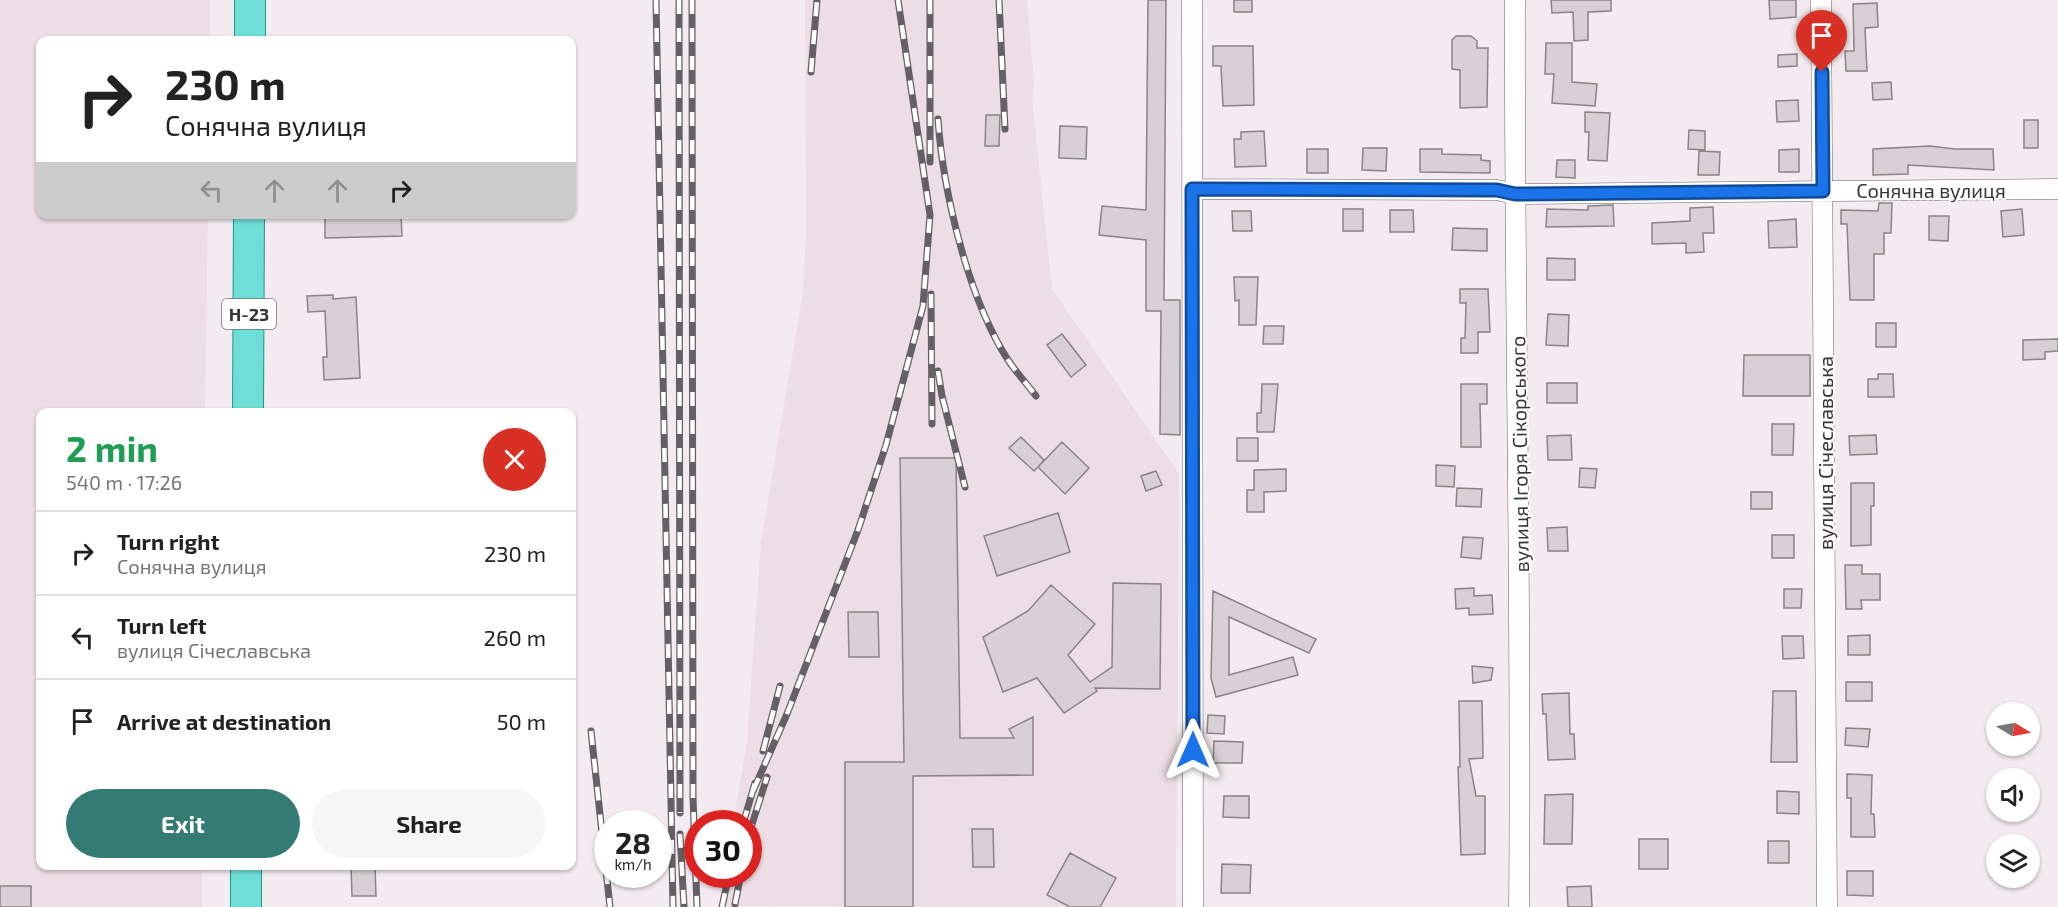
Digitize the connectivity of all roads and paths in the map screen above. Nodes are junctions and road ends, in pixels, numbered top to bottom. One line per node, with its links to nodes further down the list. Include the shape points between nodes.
1 (250, 0): 5 (main road)
2 (1192, 0): 6 (street)
3 (1515, 0): 9 (street, вулиця Ігоря Сікорського)
4 (1821, 0): 8 (street, вулиця Січеславська)
5 (250, 36)
6 (1192, 189): 9 (street, Сонячна вулиця, via 1497,190); 14 (street)
7 (2058, 189): 8 (street, Сонячна вулиця)
8 (1823, 191): 9 (street, Сонячна вулиця); 16 (street, вулиця Січеславська)
9 (1515, 194): 15 (street, вулиця Ігоря Сікорського, via 1522,660)
10 (249, 219): 11 (main road, Н-23)
11 (248, 408)
12 (246, 870): 13 (main road)
13 (246, 907)
14 (1193, 907)
15 (1519, 907)
16 (1827, 907)

